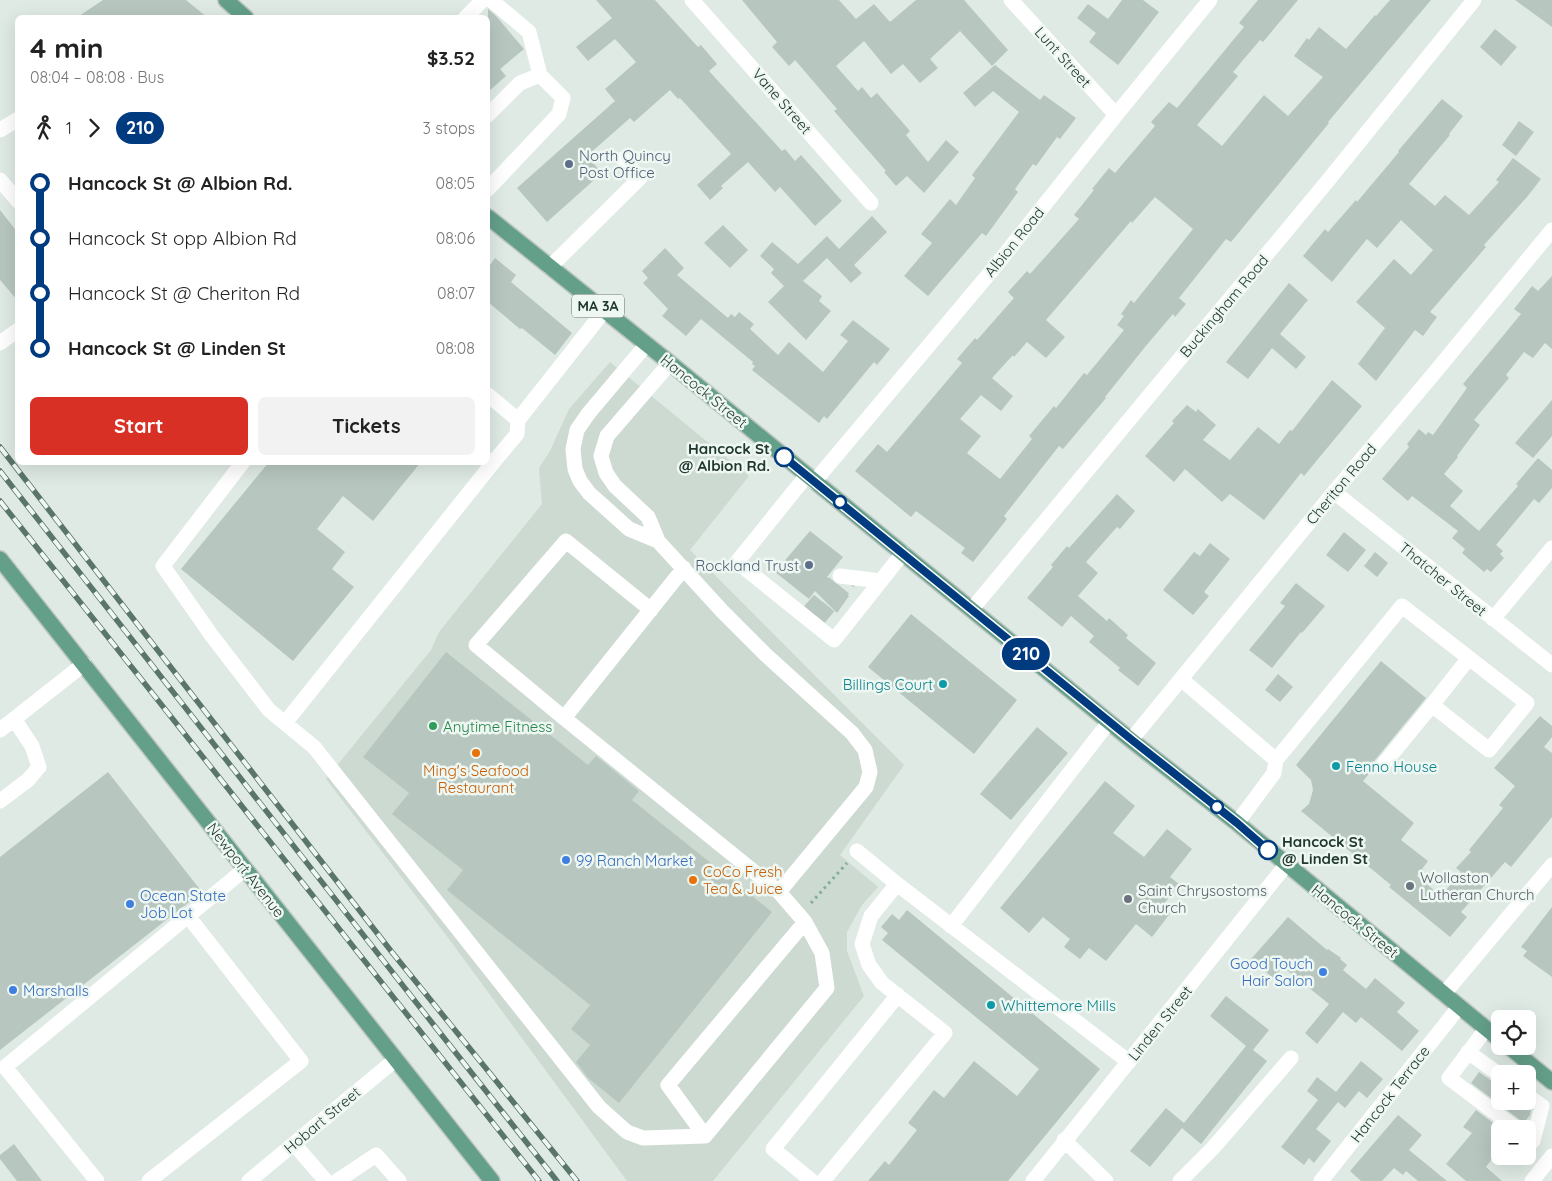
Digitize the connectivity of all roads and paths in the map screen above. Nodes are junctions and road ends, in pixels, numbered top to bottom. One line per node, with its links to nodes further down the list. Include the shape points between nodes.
1 (484, 0): 9 (street)
2 (491, 0): 10 (street, via 529,32)
3 (692, 0): 19 (street, Vane Street)
4 (1011, 0): 12 (street, Lunt Street)
5 (1210, 0): 12 (street, Albion Road)
6 (1474, 0): 45 (street, Buckingham Road)
7 (232, 2): 8 (main road)
8 (243, 15)
9 (468, 15)
10 (540, 75): 11 (street, via 520,83); 17 (street, via 563,98 559,114)
11 (490, 112)
12 (1116, 115): 35 (street, Albion Road, via 994,268)
13 (15, 121): 14 (street)
14 (0, 130)
15 (623, 159): 22 (street, via 640,178)
16 (0, 180): 18 (street)
17 (490, 187)
18 (15, 194)
19 (871, 203)
20 (490, 219): 22 (main road, Hancock Street / MA 3A)
21 (1552, 230): 36 (street, Cheriton Road)
22 (550, 267): 23 (main road, Hancock Street / MA 3A)
23 (604, 311): 26 (main road, Hancock Street / MA 3A); 29 (street)
24 (15, 332): 25 (street)
25 (0, 343)
26 (646, 345): 27 (main road, Hancock Street / MA 3A); 37 (street, via 588,414 577,430 573,449 575,469 589,493 629,529)
27 (670, 363): 35 (main road, Hancock Street / MA 3A); 37 (street, via 607,436 601,456 606,473 615,486 648,517)
28 (490, 397): 29 (street)
29 (518, 420): 30 (street, via 517,434)
30 (490, 462)
31 (225, 465): 34 (street)
32 (241, 465): 34 (street)
33 (488, 465): 57 (street)
34 (233, 475): 57 (street, via 163,566 269,710)
35 (811, 478): 39 (main road, Hancock Street / MA 3A); 41 (street, Albion Road)
36 (1334, 492): 48 (street, Thatcher Street); 52 (street, Cheriton Road)
37 (658, 542): 42 (street)
38 (1552, 548): 48 (street)
39 (903, 553): 44 (street); 45 (main road, Hancock Street / MA 3A)
40 (0, 559): 50 (main road, Newport Avenue)
41 (739, 559): 44 (street, via 834,640); 47 (street)
42 (684, 568): 46 (street); 69 (street, via 722,611 852,733 865,750 870,772 866,787)
43 (844, 579): 44 (street)
44 (881, 581)
45 (972, 609): 56 (main road, Hancock Street / MA 3A)
46 (651, 610): 54 (street); 54 (street, via 566,541 476,645)
47 (820, 618)
48 (1493, 619): 51 (street, Thatcher Street)
49 (1469, 658): 53 (street); 53 (street, via 1527,703 1489,750); 60 (street, via 1402,606)
50 (84, 664): 55 (street); 67 (main road, Newport Avenue)
51 (1552, 665)
52 (1181, 679): 59 (street, Cheriton Road); 60 (street)
53 (1432, 705): 61 (street)
54 (564, 718): 69 (street)
55 (14, 719): 58 (street); 62 (street, via 32,746 39,767 28,780)
56 (1109, 722): 59 (main road, Hancock Street / MA 3A); 73 (street)
57 (285, 723): 89 (street, via 314,747 599,1107 627,1132 643,1138)
58 (0, 730)
59 (1132, 740): 63 (main road, Hancock Street / MA 3A)
60 (1276, 760): 63 (street, via 1274,773)
61 (1382, 766)
62 (0, 801)
63 (1237, 823): 65 (main road, Hancock Street / MA 3A)
64 (857, 851): 68 (street); 70 (path)
65 (1286, 865): 74 (main road, Hancock Street / MA 3A); 83 (street, Linden Street)
66 (1552, 865): 74 (street)
67 (245, 869): 71 (street); 82 (main road, Newport Avenue)
68 (897, 884): 73 (street); 75 (street, via 871,916 862,944 869,965 882,983)
69 (779, 892): 72 (street)
70 (811, 904)
71 (188, 916): 94 (street, via 301,1061); 96 (street, via 5,1067)
72 (805, 922): 89 (street, via 822,954 827,988); 89 (street, via 668,1084)
73 (951, 926): 83 (street)
74 (1444, 994): 76 (main road, Hancock Street / MA 3A)
75 (898, 995): 102 (street, via 773,1149); 103 (street, via 945,1034)
76 (1460, 1007): 77 (main road, Hancock Street / MA 3A); 107 (street, Hancock Terrace)
77 (1486, 1029): 78 (main road, Hancock Street / MA 3A); 79 (street)
78 (1491, 1033)
79 (1468, 1052): 84 (street); 87 (street, via 1449,1078)
80 (1519, 1055): 85 (main road)
81 (1291, 1058): 106 (street)
82 (395, 1060): 92 (street, Hobart Street); 101 (main road, Newport Avenue)
83 (1130, 1062): 90 (street, Linden Street)
84 (1491, 1069)
85 (1552, 1082)
86 (1536, 1102): 88 (street, via 1542,1106)
87 (1505, 1120)
88 (1536, 1122)
89 (705, 1136)
90 (1064, 1140): 104 (street, Linden Street); 105 (street)
91 (1536, 1143): 93 (street)
92 (294, 1144): 95 (street); 98 (street, Hobart Street)
93 (1552, 1155): 108 (street)
94 (168, 1175): 97 (street)
95 (320, 1179)
96 (97, 1181)
97 (149, 1181)
98 (249, 1181)
99 (337, 1181): 100 (street, via 376,1155)
100 (398, 1181)
101 (492, 1181)
102 (812, 1181)
103 (823, 1181)
104 (1032, 1181)
105 (1106, 1181)
106 (1180, 1181)
107 (1321, 1181)
108 (1532, 1181)

